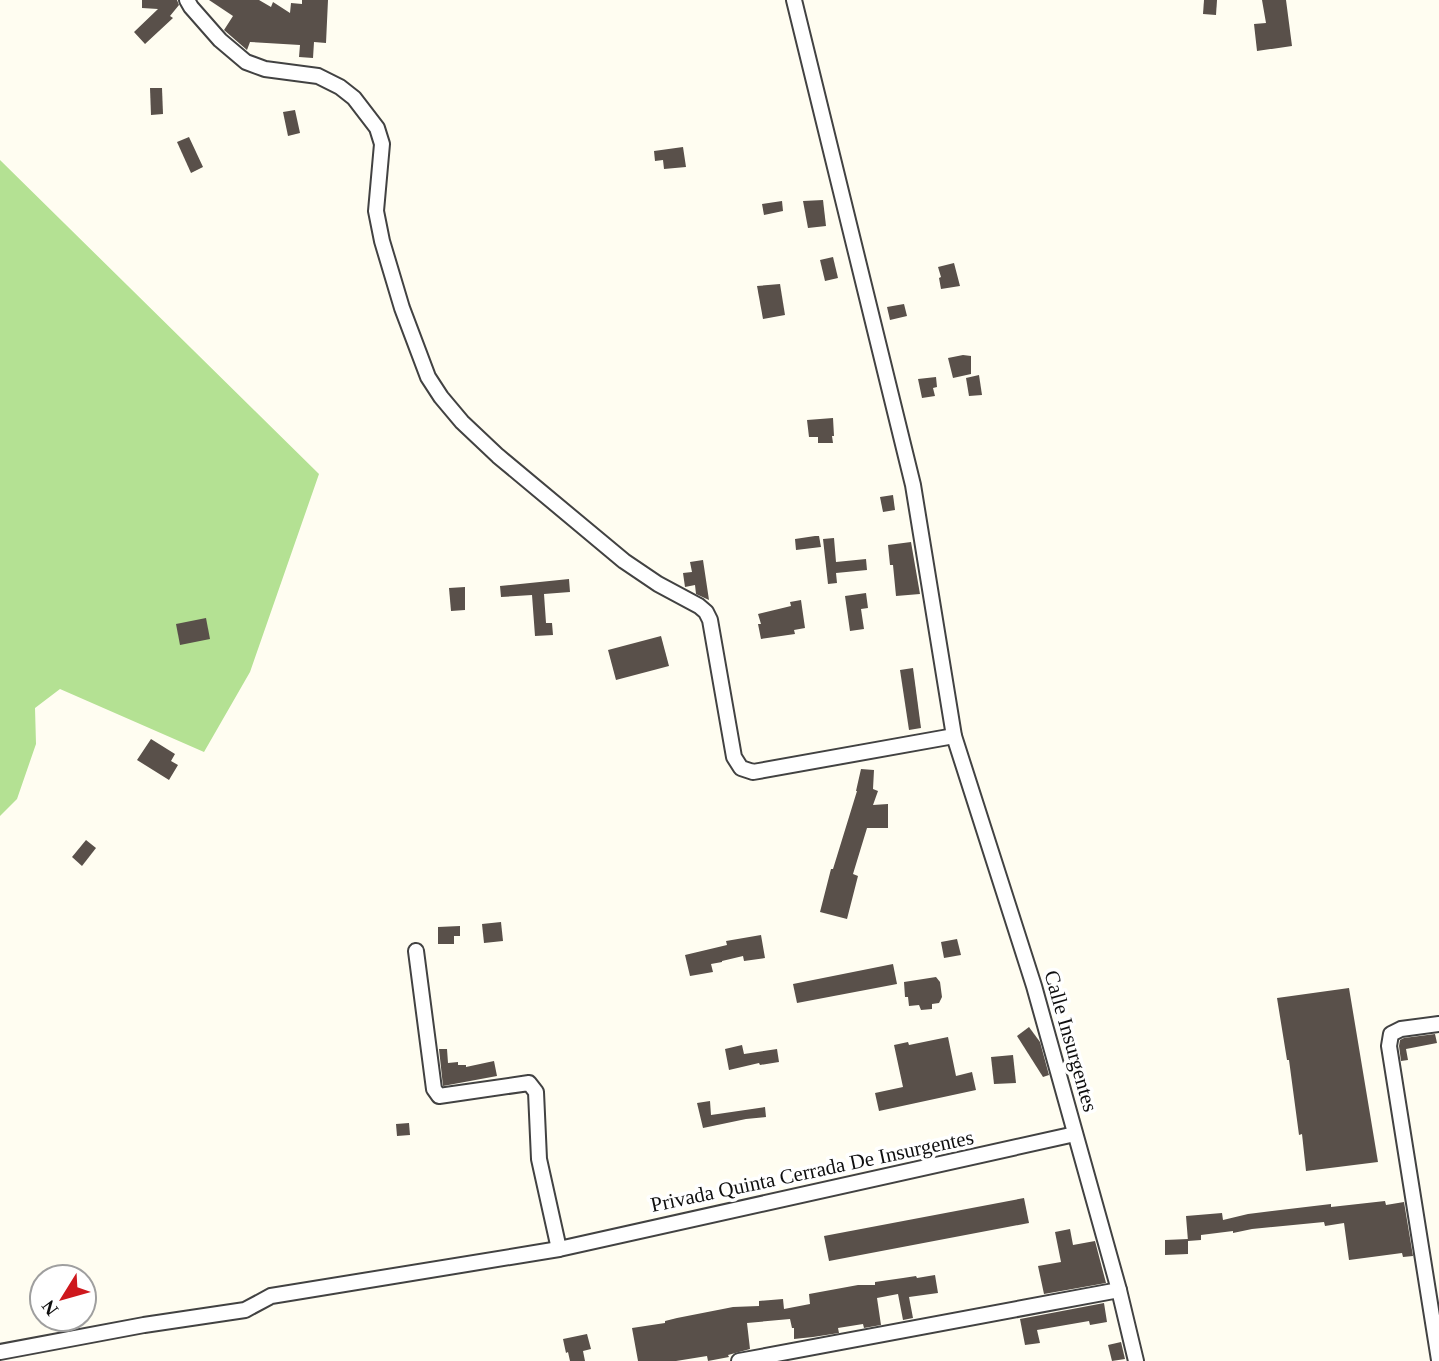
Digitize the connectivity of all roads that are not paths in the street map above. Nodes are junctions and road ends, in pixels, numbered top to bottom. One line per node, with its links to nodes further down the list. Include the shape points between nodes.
1 (187, 0): 3 (street, via 220,40 246,62 318,76 340,87 368,114 382,144 378,221 402,308 428,377 462,422 508,465 624,561 706,612 734,757 741,768 753,772)
2 (794, 0): 3 (street, Calle Insurgentes, via 913,485)
3 (954, 736): 6 (street, Calle Insurgentes, via 1034,986)
4 (416, 951): 7 (street, via 434,1089 439,1096 528,1083 536,1092 539,1158)
5 (1439, 1024): 10 (street, via 1401,1029 1391,1034 1389,1046)
6 (1075, 1135): 7 (street, Privada Quinta Cerrada De Insurgentes); 8 (street, Calle Insurgentes)
7 (559, 1249): 9 (street, Privada Quinta Cerrada De Insurgentes, via 271,1296 245,1310)
8 (1119, 1290): 11 (street); 12 (street, Calle Insurgentes)
9 (0, 1352)
10 (1439, 1360)
11 (739, 1361)
12 (1136, 1361)

